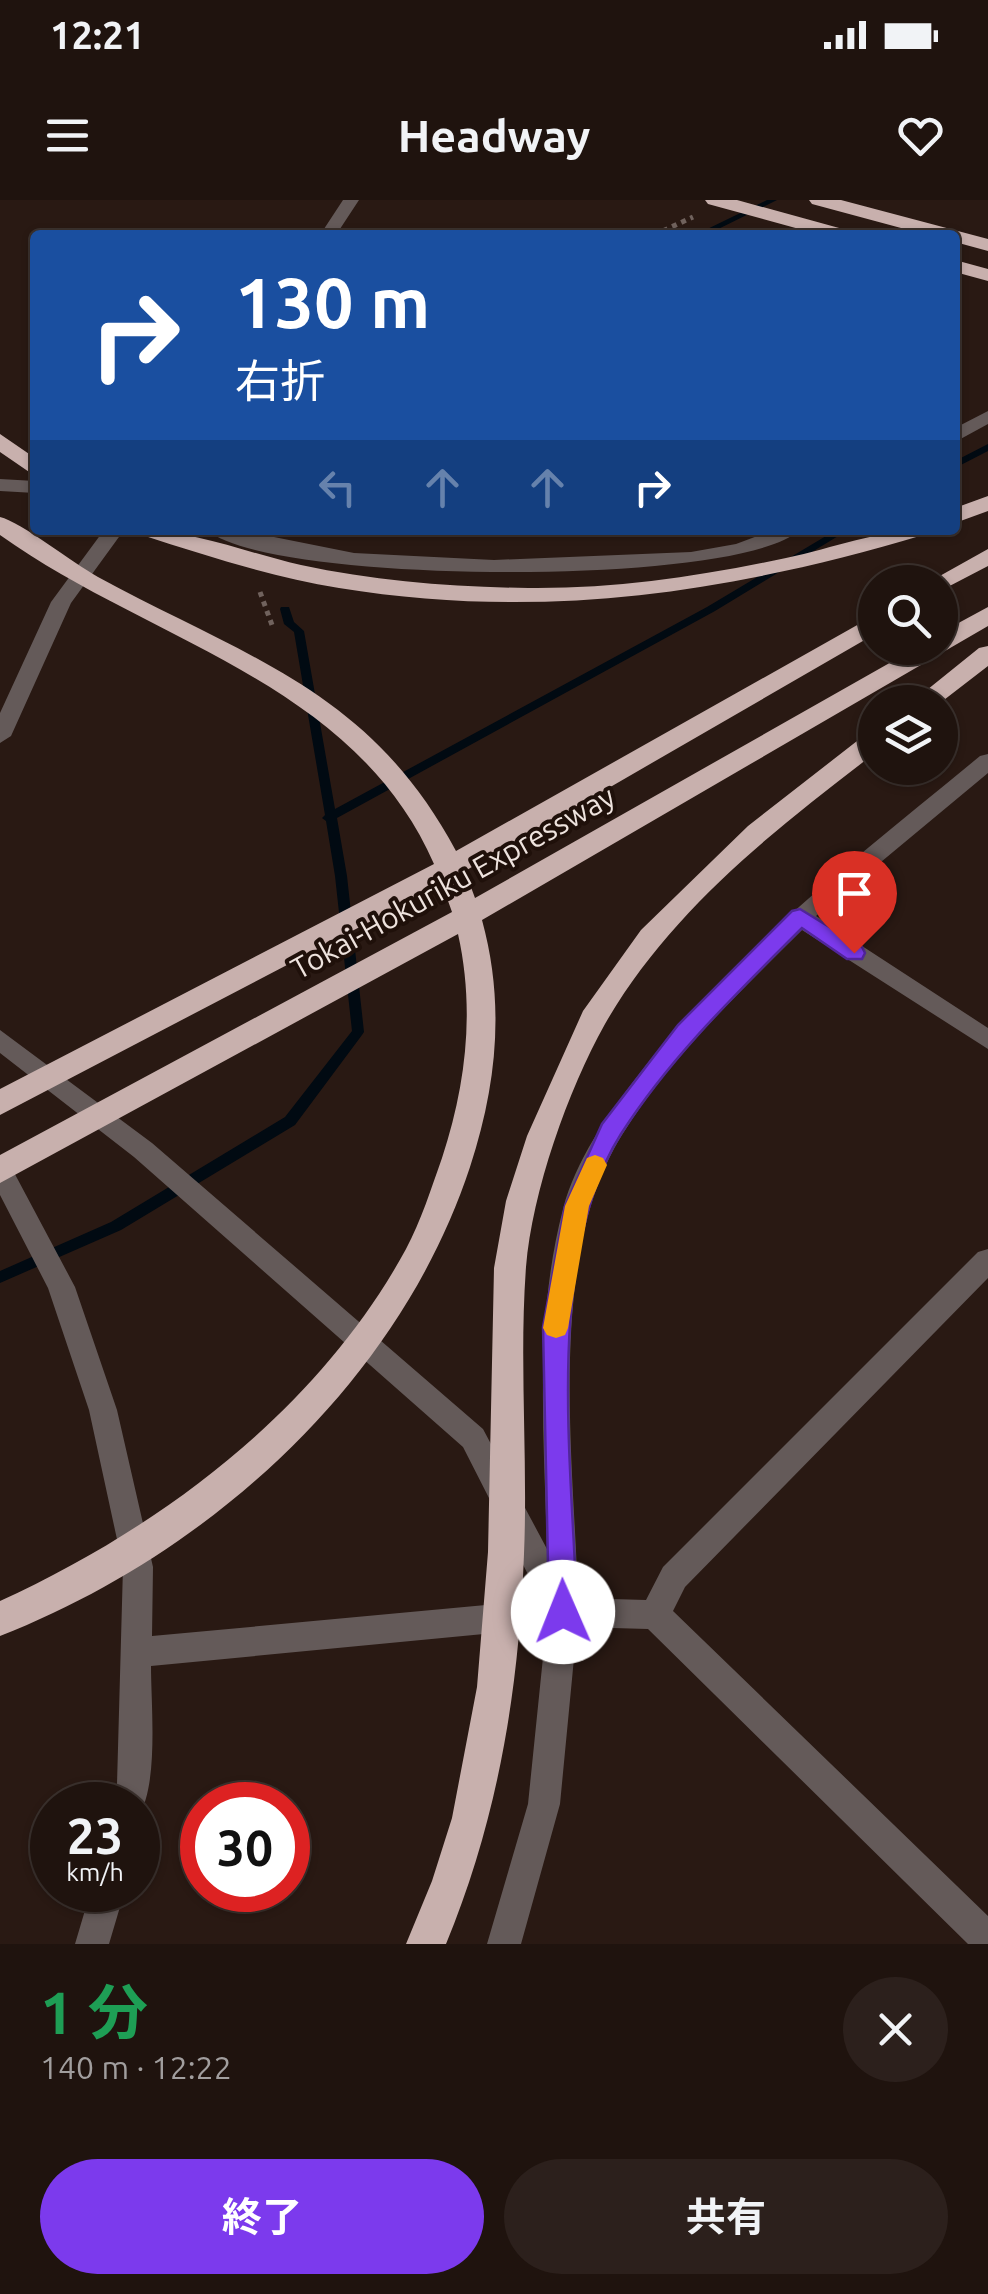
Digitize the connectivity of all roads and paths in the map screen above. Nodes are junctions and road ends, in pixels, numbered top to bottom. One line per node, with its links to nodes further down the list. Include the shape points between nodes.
1 (351, 200): 4 (street)
2 (715, 200): 5 (highway)
3 (819, 200): 6 (highway)
4 (331, 230)
5 (825, 230)
6 (930, 230)
7 (960, 238): 8 (highway)
8 (988, 245)
9 (960, 267): 10 (highway)
10 (988, 274)
11 (988, 416): 12 (street)
12 (960, 433)
13 (0, 441): 14 (highway)
14 (30, 466)
15 (0, 484): 16 (street)
16 (30, 487)
17 (988, 503): 18 (highway)
18 (960, 514)
19 (0, 524): 44 (highway, via 44,555 261,667 370,750 430,826 462,897 483,992 484,1044 461,1150 411,1271 324,1389 264,1450 189,1510 112,1562)
20 (110, 535): 33 (street, via 61,602)
21 (165, 535): 24 (highway, via 309,576 518,596 740,577)
22 (235, 535): 23 (street, via 353,560 495,567 721,555)
23 (780, 535)
24 (899, 535)
25 (988, 556): 26 (highway)
26 (958, 574)
27 (988, 615): 29 (highway, Tokai-Hokuriku Expressway)
28 (858, 632): 39 (highway, Tokai-Hokuriku Expressway, via 412,889)
29 (958, 633)
30 (988, 654): 32 (highway)
31 (904, 665): 40 (highway, Tokai-Hokuriku Expressway, via 425,940)
32 (947, 685)
33 (0, 736)
34 (858, 754): 50 (highway, via 706,876 656,930 592,1022 547,1122 510,1267 505,1607 494,1706 472,1814)
35 (988, 761): 36 (street)
36 (800, 917): 38 (street); 42 (street, via 686,1031 610,1131 577,1206 556,1327)
37 (0, 1039): 42 (street, via 143,1150 473,1438)
38 (988, 1040)
39 (0, 1103)
40 (0, 1170): 45 (street, via 57,1280 103,1410 138,1567)
41 (988, 1260): 43 (street, via 674,1577)
42 (563, 1612): 43 (street); 45 (street); 51 (street, via 544,1804)
43 (655, 1615): 48 (street)
44 (0, 1619)
45 (137, 1652): 46 (street)
46 (132, 1782)
47 (101, 1912): 49 (street)
48 (988, 1940)
49 (92, 1944)
50 (426, 1944)
51 (504, 1944)

